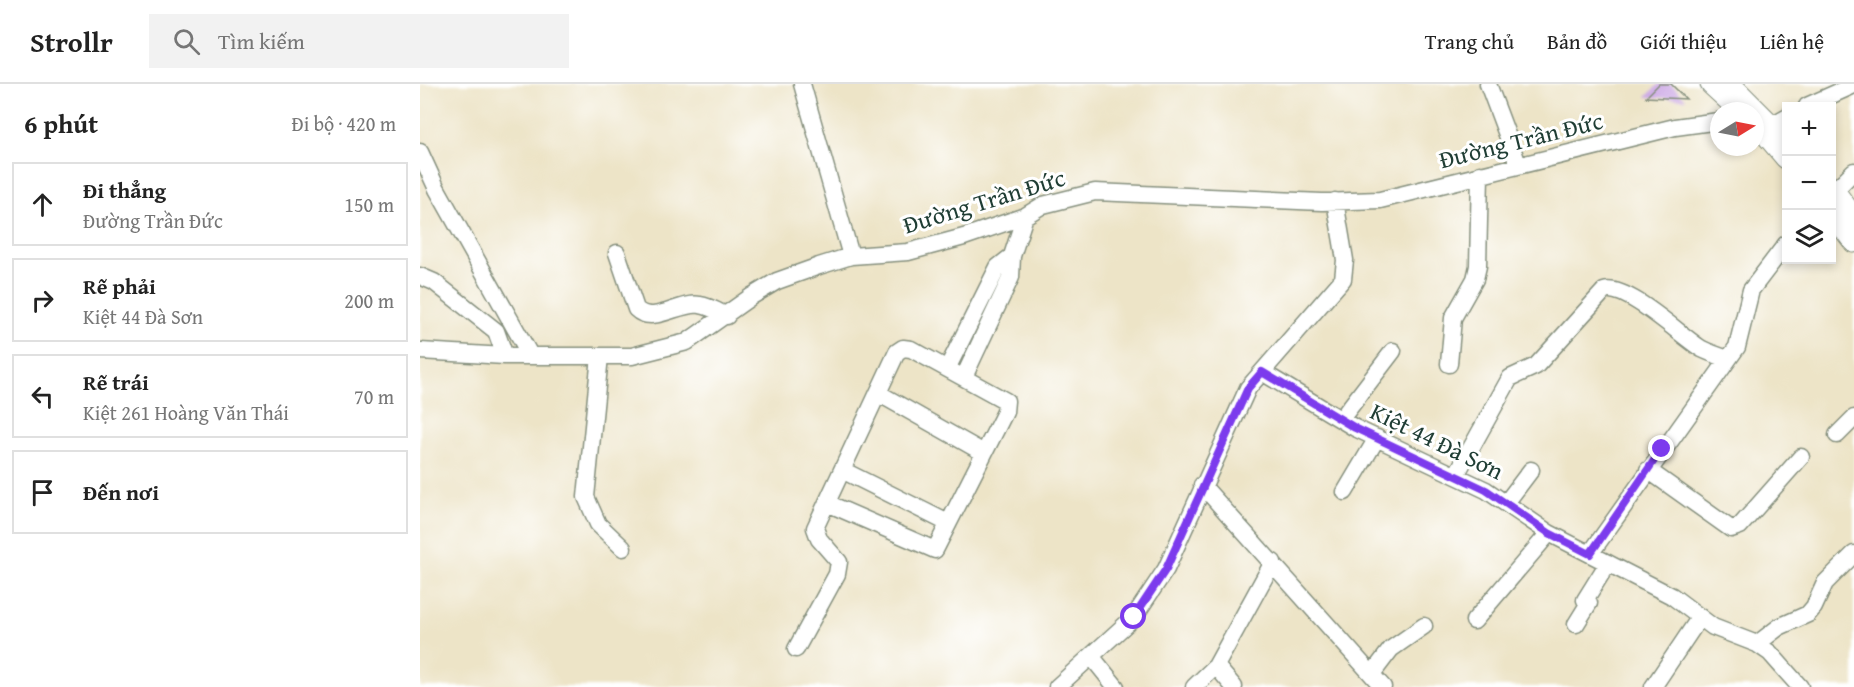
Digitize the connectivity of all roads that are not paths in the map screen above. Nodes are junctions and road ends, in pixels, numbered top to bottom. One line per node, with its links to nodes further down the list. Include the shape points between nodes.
1 (802, 84): 23 (street)
2 (1488, 84): 11 (street)
3 (1711, 84): 7 (main road)
4 (1730, 84): 7 (main road)
5 (1854, 85): 6 (street)
6 (1816, 102)
7 (1765, 120): 10 (main road)
8 (1710, 122): 11 (street, Đường Trần Đức)
9 (420, 152): 29 (street)
10 (1785, 156)
11 (1518, 164): 13 (street, Đường Trần Đức)
12 (1854, 171): 14 (street)
13 (1480, 174): 16 (street, Đường Trần Đức, via 1380,200); 33 (street, via 1478,266 1453,318)
14 (1836, 187)
15 (1836, 194): 19 (main road)
16 (1335, 201): 17 (street, Đường Trần Đức, via 1095,192 1043,206); 35 (street, via 1345,260 1343,279)
17 (1025, 216): 23 (street, Đường Trần Đức, via 908,252); 24 (street)
18 (1836, 218): 20 (main road)
19 (1854, 218)
20 (1854, 242)
21 (1782, 249): 32 (street, via 1751,290 1737,347)
22 (617, 253): 26 (street, via 641,314 650,316 699,304)
23 (851, 256): 26 (street, Đường Trần Đức, via 777,281)
24 (1012, 256): 34 (street, via 998,267); 36 (street, via 1011,277)
25 (420, 276): 30 (street, via 434,282 496,331)
26 (727, 316): 31 (street, Đường Trần Đức, via 687,342 632,356)
27 (420, 351): 30 (street, Đường Trần Đức)
28 (1393, 351): 39 (street)
29 (530, 355): 30 (street, Đường Trần Đức); 31 (street, Đường Trần Đức)
30 (505, 356)
31 (600, 356): 54 (street, via 586,497 598,524)
32 (1728, 359): 45 (street); 47 (street, via 1703,349 1626,296 1608,289 1600,293 1536,366 1510,378)
33 (1449, 364)
34 (948, 367): 36 (street); 37 (street, via 903,348 897,352)
35 (1262, 372): 39 (street, Kiệt 44 Đà Sơn); 48 (street, via 1248,388)
36 (964, 376): 42 (street, via 1006,401 1005,412)
37 (878, 393): 42 (street); 46 (street)
38 (1854, 418): 40 (street)
39 (1341, 419): 41 (street, Kiệt 44 Đà Sơn)
40 (1837, 435)
41 (1377, 438): 47 (street, Kiệt 44 Đà Sơn); 49 (street)
42 (984, 453): 52 (street)
43 (1801, 457): 45 (street, via 1740,526 1731,529)
44 (1531, 470): 51 (street)
45 (1648, 470): 55 (street)
46 (842, 471): 50 (street); 52 (street)
47 (1456, 475): 51 (street, Kiệt 44 Đà Sơn)
48 (1202, 485): 57 (street); 65 (street, via 1166,569 1134,617)
49 (1345, 492)
50 (827, 503): 52 (street, via 935,550); 64 (street, via 815,528 819,539 839,562 837,574)
51 (1506, 503): 53 (street, Kiệt 44 Đà Sơn)
52 (948, 523)
53 (1549, 533): 55 (street, Kiệt 44 Đà Sơn); 60 (street)
54 (624, 548)
55 (1590, 554): 58 (street, Kiệt 44 Đà Sơn)
56 (1854, 554): 63 (street, via 1825,583 1808,614 1779,627)
57 (1274, 562): 66 (street); 67 (street)
58 (1608, 563): 59 (street, Kiệt 44 Đà Sơn, via 1672,596); 61 (street, via 1585,600 1589,603)
59 (1700, 617): 63 (street, Kiệt 44 Đà Sơn, via 1713,627); 73 (street)
60 (1474, 621)
61 (1576, 624)
62 (1424, 626): 67 (street, via 1391,649)
63 (1757, 644): 74 (street, Kiệt 44 Đà Sơn)
64 (795, 649)
65 (1091, 656): 68 (street); 69 (street)
66 (1216, 666): 70 (street); 71 (street)
67 (1372, 674): 72 (street)
68 (1057, 687)
69 (1116, 687)
70 (1194, 687)
71 (1234, 687)
72 (1383, 687)
73 (1653, 687)
74 (1800, 687)

